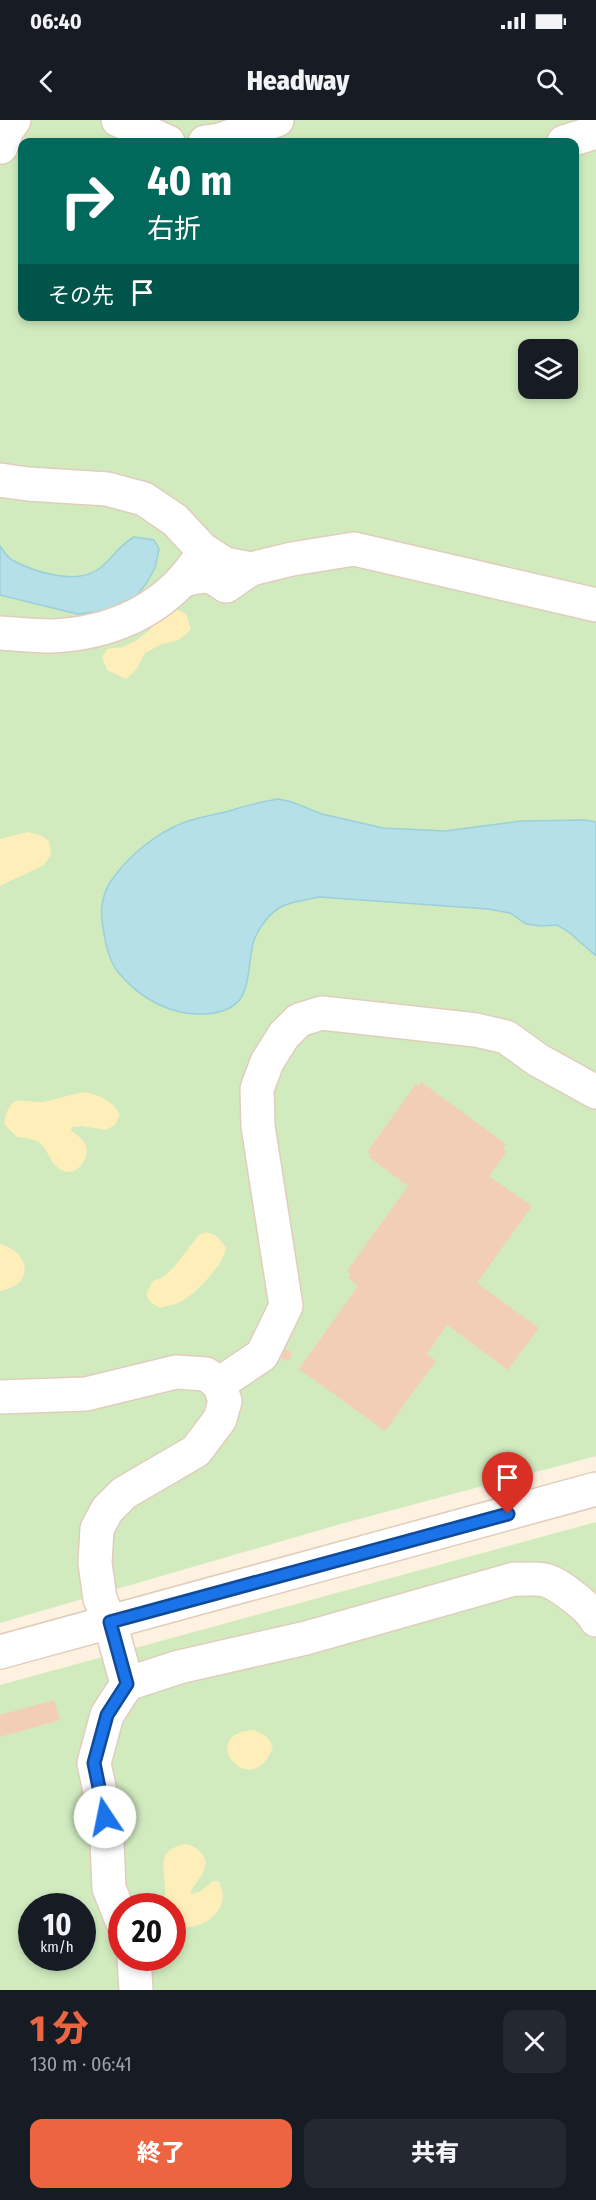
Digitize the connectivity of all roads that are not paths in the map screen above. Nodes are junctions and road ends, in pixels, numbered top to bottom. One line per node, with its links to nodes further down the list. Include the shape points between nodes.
1 (94, 120): 3 (street, via 112,131 123,132)
2 (277, 120): 6 (street)
3 (128, 124): 5 (street)
4 (596, 132): 7 (street)
5 (159, 138)
6 (225, 138)
7 (577, 138)
8 (0, 480): 9 (street, via 107,489 144,499 175,520)
9 (202, 549): 10 (street, via 225,564); 11 (street)
10 (251, 569): 11 (street, via 226,586 205,575); 12 (street, via 354,549)
11 (184, 580): 13 (street, via 138,615 97,631 51,636)
12 (596, 605)
13 (0, 633)
14 (596, 1092): 15 (street, via 506,1038 476,1030 322,1012 300,1020 284,1035 267,1062 257,1089 258,1126 286,1306 262,1355)
15 (219, 1384): 16 (street, via 206,1374 176,1372 86,1394); 20 (street, via 225,1401 220,1419 196,1451 124,1493 102,1520 95,1563 100,1599)
16 (0, 1397)
17 (596, 1489): 20 (street)
18 (584, 1601): 19 (street); 22 (street, via 547,1580 514,1580)
19 (596, 1620)
20 (110, 1622): 21 (street); 22 (street)
21 (0, 1652)
22 (127, 1684): 23 (street, via 107,1715 94,1763 105,1817)
23 (111, 1893)
24 (136, 1971): 25 (street)
25 (136, 1990)

